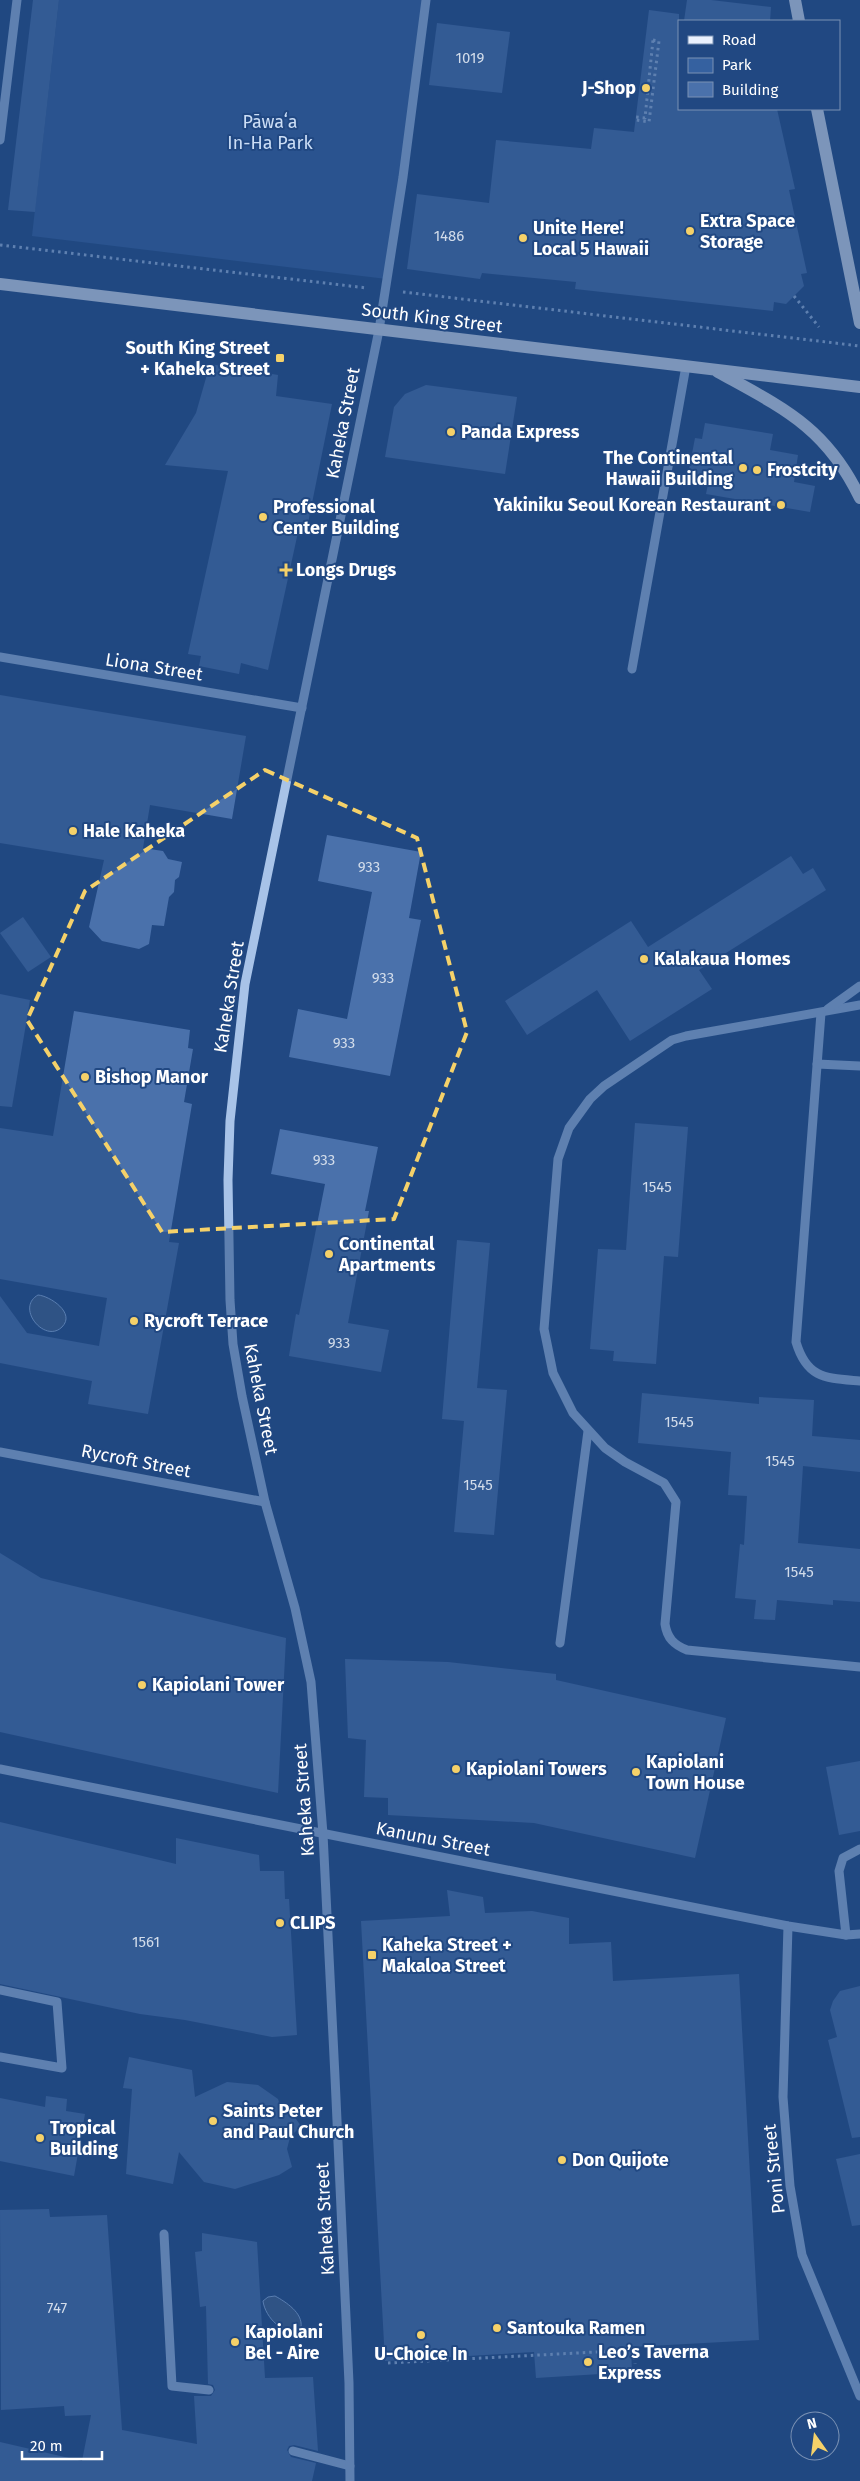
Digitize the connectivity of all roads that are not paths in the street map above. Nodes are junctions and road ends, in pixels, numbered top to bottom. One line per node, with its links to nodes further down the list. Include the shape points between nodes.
1 (17, 0): 6 (street)
2 (426, 0): 9 (street, Kaheka Street)
3 (795, 0): 4 (main road)
4 (799, 20)
5 (817, 110): 8 (main road)
6 (0, 140)
7 (0, 284): 9 (main road, South King Street)
8 (860, 323)
9 (379, 330): 10 (main road, South King Street); 16 (street, Kaheka Street)
10 (686, 366): 11 (main road, South King Street); 15 (street)
11 (711, 369): 12 (main road, South King Street); 13 (main road, via 782,408 816,433 839,460)
12 (860, 387)
13 (860, 498)
14 (0, 658): 16 (street, Liona Street)
15 (632, 669)
16 (302, 708): 25 (street, Kaheka Street, via 245,984 230,1141 228,1240 233,1344)
17 (860, 986): 19 (street)
18 (860, 1005): 19 (street)
19 (821, 1013): 20 (street); 23 (street, via 699,1032 672,1040 604,1086 569,1128 558,1159 544,1329 553,1373 573,1413)
20 (817, 1064): 21 (street); 22 (street, via 796,1342 805,1363 822,1378)
21 (860, 1066)
22 (860, 1381)
23 (588, 1431): 26 (street); 27 (street, via 625,1462 664,1483 676,1502 665,1624 670,1639 678,1646 687,1650)
24 (0, 1452): 25 (street, Rycroft Street)
25 (266, 1502): 29 (street, Kaheka Street, via 311,1682)
26 (560, 1643)
27 (860, 1667)
28 (0, 1769): 29 (street, Kanunu Street)
29 (323, 1834): 31 (street, Kanunu Street); 40 (street, Kaheka Street)
30 (860, 1849): 33 (street, via 843,1858 839,1871)
31 (788, 1926): 33 (street, Kanunu Street); 38 (street, Poni Street, via 783,2097 790,2186 802,2255)
32 (860, 1934): 33 (street, Kanunu Street)
33 (846, 1935)
34 (0, 1990): 35 (street, via 57,2002 62,2068)
35 (0, 2057)
36 (164, 2234): 37 (street, via 172,2386)
37 (209, 2390)
38 (860, 2396)
39 (293, 2451): 40 (street)
40 (350, 2466): 41 (street, Kaheka Street)
41 (350, 2481)

